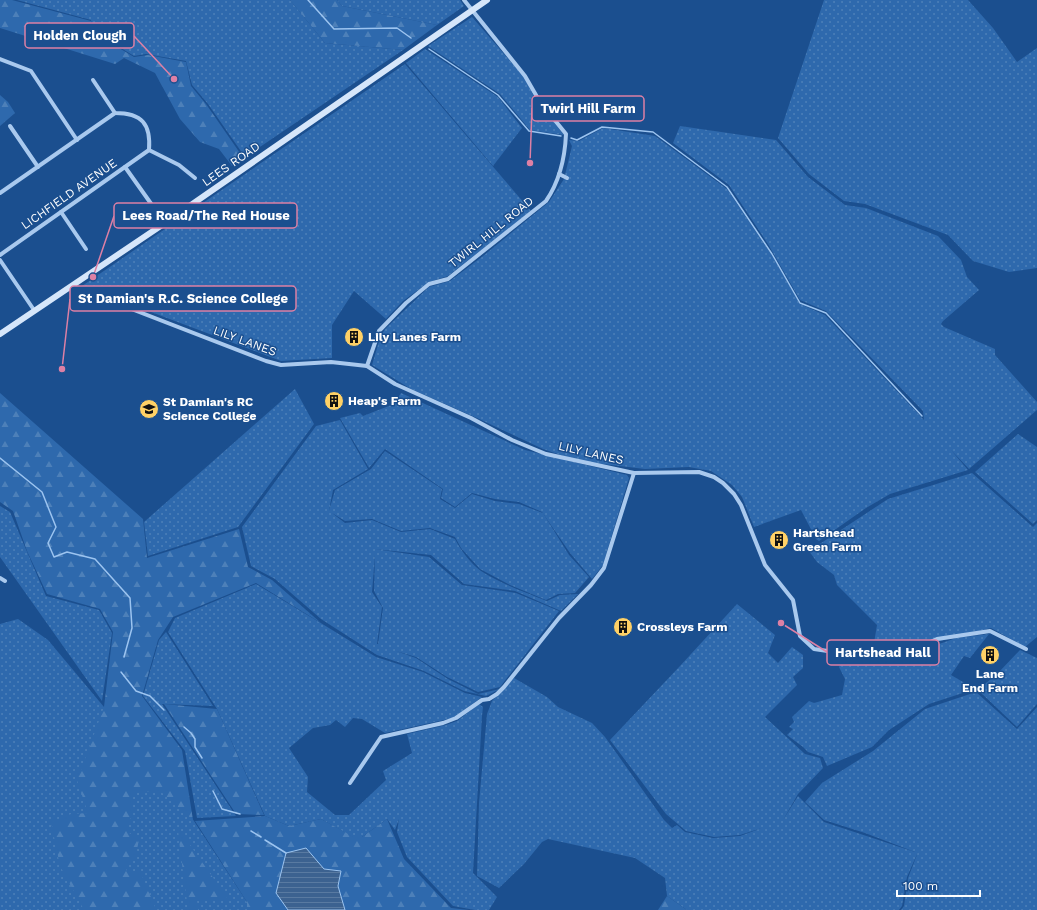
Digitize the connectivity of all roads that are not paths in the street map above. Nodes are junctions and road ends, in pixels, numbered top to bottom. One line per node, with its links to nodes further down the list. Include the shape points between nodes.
1 (464, 0): 3 (street, TWIRL HILL ROAD)
2 (487, 0): 3 (main road, LEES ROAD)
3 (472, 10): 12 (street, TWIRL HILL ROAD, via 525,76 540,102 566,134); 21 (main road, LEES ROAD)
4 (0, 59): 8 (street, via 31,71)
5 (93, 80): 6 (street)
6 (115, 113): 8 (street); 9 (street, via 128,113 139,118 147,126 150,137)
7 (10, 126): 10 (street)
8 (76, 140): 10 (street)
9 (149, 150): 11 (street, LICHFIELD AVENUE); 13 (street, via 179,165)
10 (38, 167): 15 (street)
11 (125, 167): 16 (street); 17 (street, LICHFIELD AVENUE)
12 (559, 174): 14 (street); 24 (street, TWIRL HILL ROAD, via 556,186 546,201 448,279 429,284 406,303 379,331)
13 (195, 178)
14 (567, 178)
15 (0, 192)
16 (152, 205)
17 (61, 212): 18 (street); 19 (street, LICHFIELD AVENUE)
18 (86, 249)
19 (0, 255)
20 (0, 260): 22 (street)
21 (72, 286): 22 (main road, LEES ROAD); 24 (street, LILY LANES, via 266,361 281,365 331,362)
22 (34, 310): 23 (main road, LEES ROAD)
23 (0, 334)
24 (367, 366): 25 (street, LILY LANES, via 395,384 546,454)
25 (634, 473): 28 (street, LILY LANES, via 699,472 714,477 730,489 741,505 765,565 793,600 800,636 814,648 862,656 899,656 937,639 990,630); 29 (street, via 604,568 559,618 504,687 497,694 482,700 456,718 381,737)
26 (0, 578): 27 (street)
27 (4, 581)
28 (1026, 649)
29 (350, 783)

